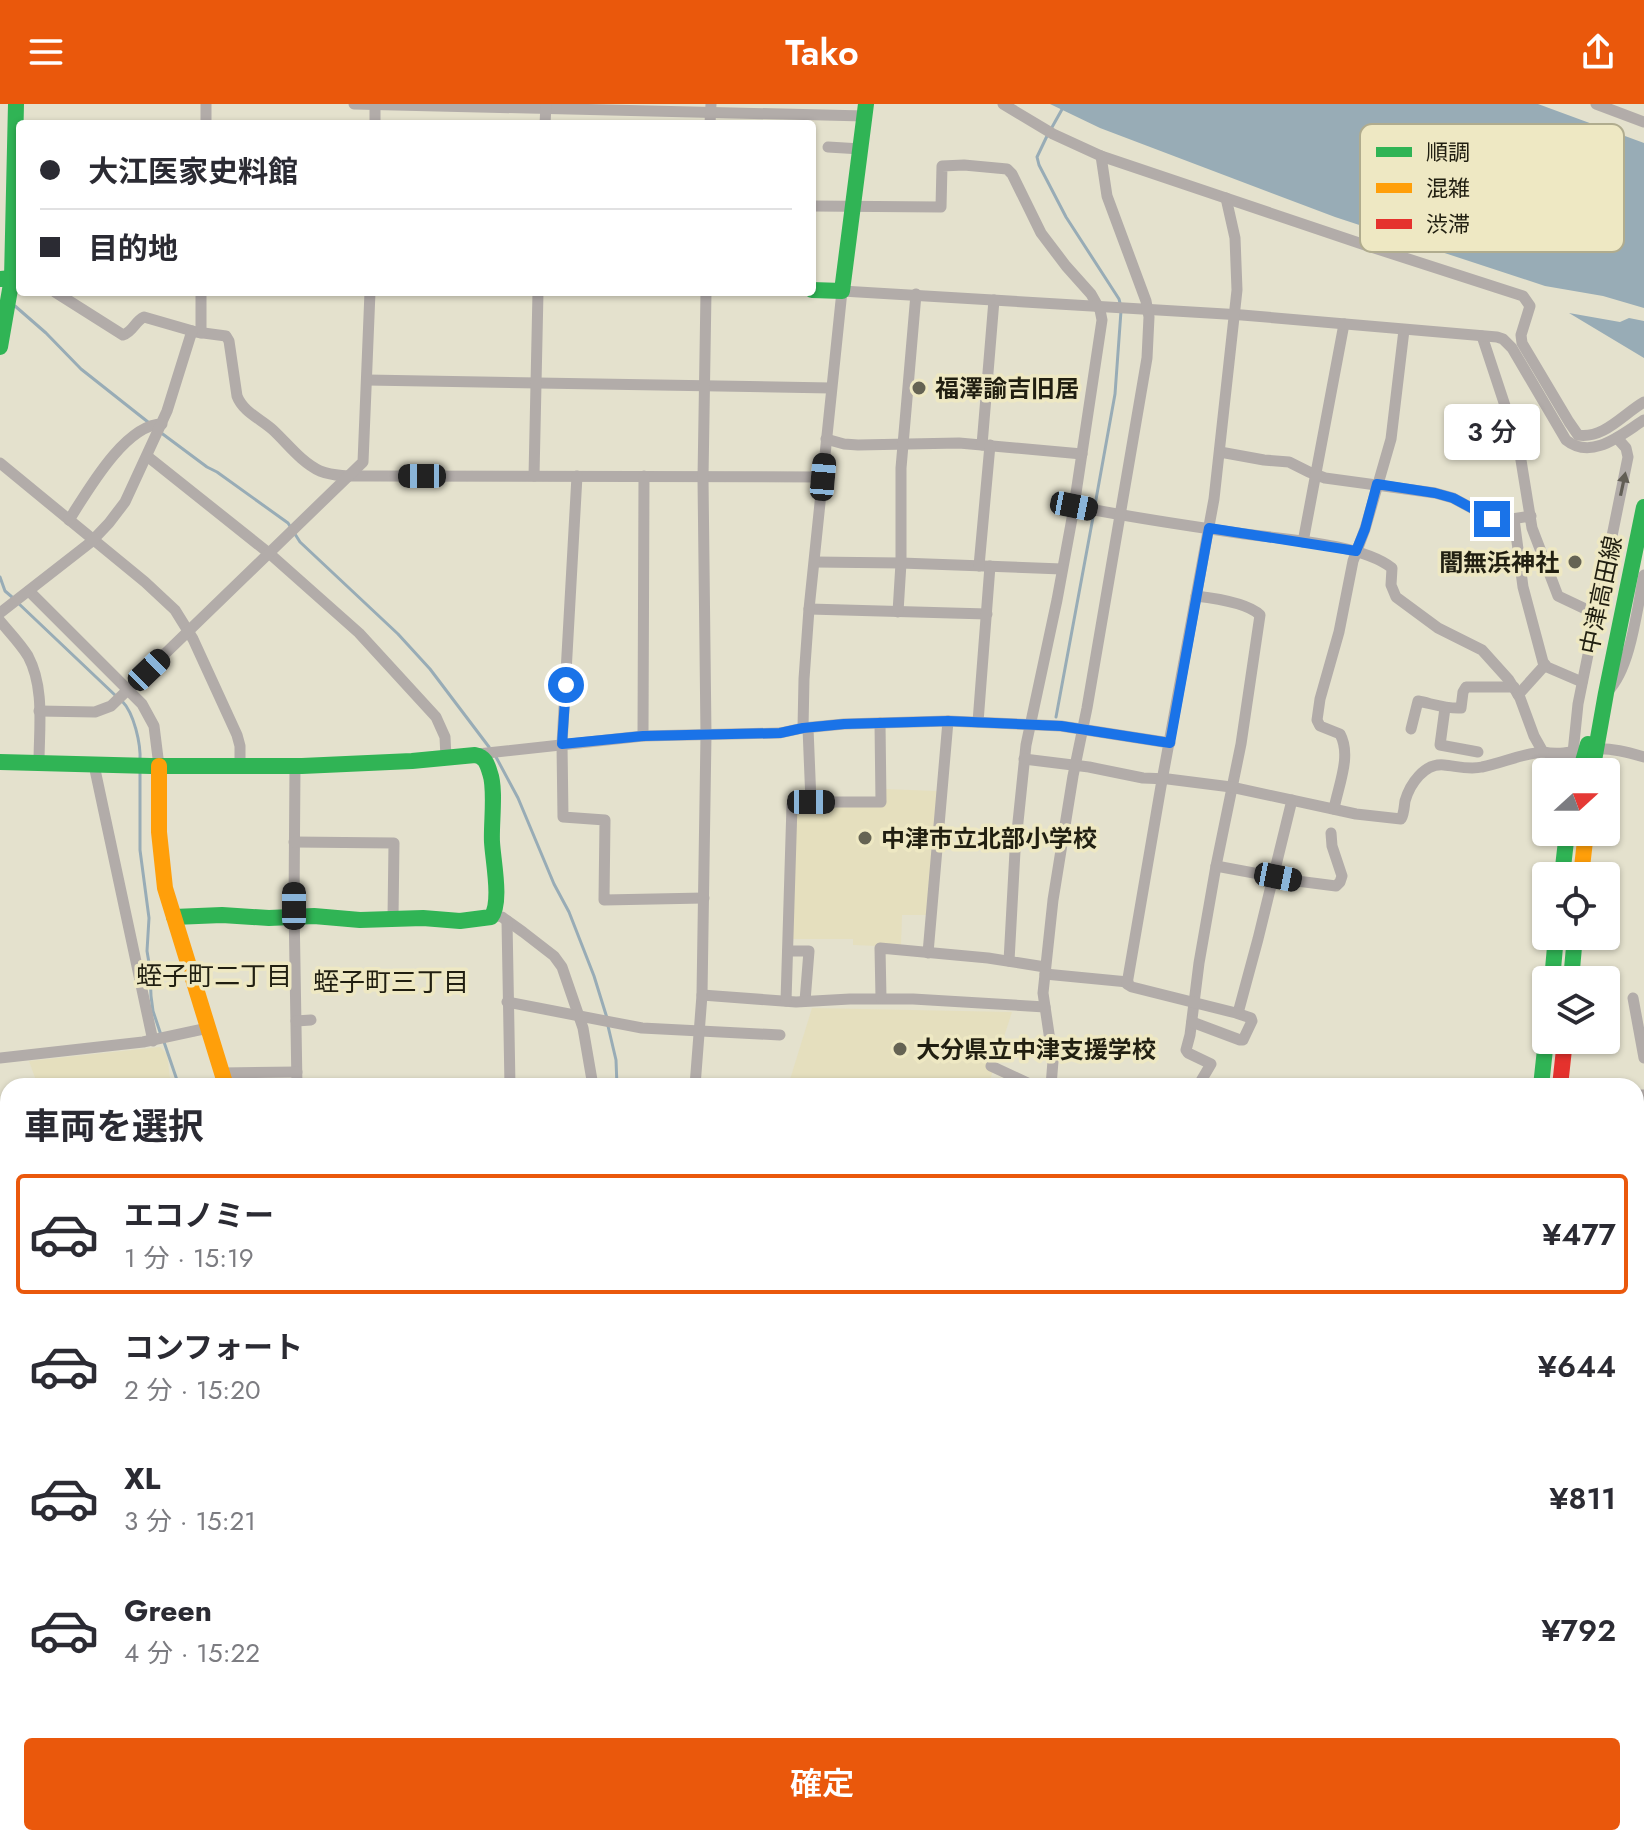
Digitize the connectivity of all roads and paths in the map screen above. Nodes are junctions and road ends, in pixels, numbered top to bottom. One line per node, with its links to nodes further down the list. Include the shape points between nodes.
1 (354, 104): 4 (street)
2 (1003, 104): 13 (street)
3 (1596, 104): 9 (street)
4 (375, 105): 5 (street)
5 (546, 106): 7 (street)
6 (866, 110): 7 (street); 12 (street)
7 (711, 113)
8 (1644, 115): 9 (street)
9 (1627, 116): 10 (street)
10 (1644, 122)
11 (828, 147): 12 (street)
12 (861, 149): 17 (street)
13 (1101, 156): 14 (street); 31 (street, via 1107,196)
14 (1226, 198): 18 (street); 32 (street, via 1235,238)
15 (16, 205): 20 (street)
16 (816, 206): 17 (street)
17 (853, 207): 22 (street); 30 (street, via 941,207 942,166 1007,169 1041,233)
18 (1360, 242)
19 (1390, 252): 42 (street, via 1523,296 1530,307 1522,343 1578,435 1599,433)
20 (11, 279): 37 (street)
21 (816, 290): 22 (street)
22 (842, 291): 23 (street); 41 (street)
23 (916, 294): 29 (street); 47 (street)
24 (61, 296): 35 (street, via 123,335 144,317)
25 (201, 296): 35 (street)
26 (370, 296): 38 (street)
27 (538, 296): 39 (street)
28 (706, 296): 40 (street)
29 (994, 300): 30 (street); 48 (street)
30 (1099, 307): 31 (street); 50 (street, via 1102,320)
31 (1149, 311): 32 (street); 63 (street, via 1147,358)
32 (1235, 315): 33 (street); 49 (street)
33 (1344, 324): 34 (street); 53 (street)
34 (1404, 330): 36 (street); 60 (street, via 1393,425)
35 (197, 332): 44 (street); 54 (street, via 228,338 242,406 312,467)
36 (1482, 336): 45 (street, via 1508,343 1569,442 1592,448); 64 (street, via 1517,442)
37 (0, 347)
38 (367, 380): 39 (street); 54 (street, via 363,462)
39 (535, 384): 40 (street); 55 (street)
40 (704, 385): 41 (street); 59 (street)
41 (831, 388): 46 (street)
42 (1644, 402)
43 (1644, 420): 45 (street)
44 (162, 424): 51 (street); 66 (street, via 142,430 118,449)
45 (1617, 438): 83 (street, one-way to 45, via 1628,457)
46 (826, 439): 47 (street); 58 (street)
47 (903, 444): 48 (street); 73 (street)
48 (986, 445): 50 (street); 74 (street)
49 (1220, 452): 53 (street, via 1289,462); 67 (street)
50 (1082, 454): 61 (street)
51 (147, 456): 68 (street, via 125,502); 71 (street)
52 (0, 463): 66 (street)
53 (1316, 475): 60 (street); 69 (street)
54 (350, 476): 55 (street); 71 (street)
55 (534, 476): 56 (street)
56 (577, 476): 57 (street); 103 (street)
57 (644, 476): 59 (street); 101 (street)
58 (823, 477): 59 (street); 72 (street)
59 (703, 478): 100 (street)
60 (1377, 484): 65 (street, via 1435,493 1492,519); 70 (street)
61 (1074, 506): 63 (street); 75 (street)
62 (1644, 507): 90 (street, 中津高田線)
63 (1120, 515): 67 (street); 99 (street)
64 (1531, 516): 65 (street); 83 (street, via 1558,596)
65 (1514, 519): 86 (street, via 1526,601)
66 (69, 520): 68 (street)
67 (1209, 528): 69 (street); 78 (street)
68 (93, 540): 77 (street); 85 (street, via 163,598)
69 (1303, 542): 70 (street)
70 (1356, 551): 89 (street, via 1392,568 1396,597 1438,628 1482,650); 125 (street, via 1317,720 1323,729 1340,734 1345,746)
71 (270, 554): 85 (street); 109 (street, via 359,633 433,713 443,732)
72 (815, 562): 73 (street); 79 (street)
73 (901, 563): 74 (street); 80 (street)
74 (985, 566): 75 (street); 82 (street)
75 (1062, 569): 96 (street)
76 (1644, 575): 90 (street, via 1626,660)
77 (29, 591): 81 (street); 88 (street)
78 (1196, 596): 102 (street); 122 (street, via 1244,606 1260,615)
79 (809, 609): 80 (street); 97 (street)
80 (898, 612): 82 (street)
81 (0, 613)
82 (987, 614): 94 (street)
83 (1596, 614): 87 (street)
84 (0, 621): 92 (street, via 32,665)
85 (190, 632): 88 (street); 120 (street, via 237,735)
86 (1545, 665): 87 (street); 89 (street)
87 (1582, 682): 104 (street, via 1577,710)
88 (129, 689): 92 (street, via 101,710); 119 (street, via 154,726)
89 (1516, 691): 91 (street, via 1468,687 1461,708); 106 (street)
90 (1606, 693): 104 (street, 中津高田線)
91 (1445, 708): 98 (street, via 1418,701); 105 (street, via 1440,745)
92 (39, 711): 115 (street)
93 (948, 721): 94 (street); 95 (street); 136 (street)
94 (978, 722): 96 (street)
95 (880, 723): 97 (street); 124 (street, via 881,802)
96 (1030, 724): 99 (street); 113 (street)
97 (806, 728): 100 (street); 124 (street)
98 (1411, 729)
99 (1083, 730): 102 (street); 118 (street)
100 (706, 735): 101 (street); 130 (street)
101 (643, 736): 103 (street)
102 (1170, 743): 121 (street)
103 (562, 744): 107 (street); 130 (street, via 563,817 605,820 604,900)
104 (1585, 751): 106 (street); 108 (street, via 1618,750); 110 (street); 111 (street, 中津高田線); 112 (street, 中津高田線)
105 (1478, 752)
106 (1543, 752): 125 (street, via 1481,768 1429,767 1414,782 1401,819)
107 (472, 755): 109 (street); 134 (street, via 483,757 492,776)
108 (1644, 757)
109 (446, 758): 117 (street)
110 (1580, 758)
111 (1583, 758)
112 (1587, 758)
113 (1024, 759): 118 (street); 137 (street)
114 (0, 762): 115 (street)
115 (39, 763): 116 (street)
116 (94, 765): 119 (street); 156 (street)
117 (295, 765): 120 (street); 127 (street)
118 (1075, 765): 121 (street); 138 (street)
119 (159, 766): 120 (street); 131 (street, via 160,847)
120 (240, 766)
121 (1163, 779): 122 (street); 139 (street)
122 (1231, 787): 123 (street); 128 (street)
123 (1292, 800): 125 (street); 129 (street)
124 (811, 802): 135 (street, via 792,805)
125 (1334, 809)
126 (1331, 833): 129 (street, via 1342,876 1338,885)
127 (294, 842): 132 (street); 133 (street, via 394,843)
128 (1216, 866): 129 (street); 146 (street)
129 (1272, 876): 148 (street)
130 (704, 898): 140 (street)
131 (174, 917): 132 (street); 153 (street)
132 (294, 917): 133 (street); 151 (street)
133 (393, 918): 134 (street)
134 (500, 918): 145 (street); 149 (street, via 559,961)
135 (788, 951): 143 (street); 144 (street, via 809,951)
136 (928, 953): 137 (street); 141 (street, via 880,948)
137 (1009, 961): 138 (street)
138 (1045, 970): 139 (street); 147 (street)
139 (1128, 982): 146 (street)
140 (702, 995): 143 (street); 154 (street)
141 (881, 998): 144 (street); 147 (street)
142 (1633, 998): 160 (street)
143 (786, 1001): 144 (street)
144 (805, 1001)
145 (507, 1002): 149 (street); 166 (street)
146 (1194, 1002): 148 (street); 152 (street)
147 (1045, 1007): 170 (street)
148 (1238, 1013): 152 (street, via 1252,1021 1243,1040)
149 (579, 1015): 154 (street, via 626,1026); 167 (street)
150 (311, 1020): 151 (street)
151 (296, 1021): 162 (street)
152 (1192, 1022): 171 (street, via 1186,1050 1211,1064)
153 (208, 1028): 156 (street); 163 (street)
154 (699, 1032): 155 (street); 168 (street)
155 (780, 1035)
156 (159, 1039): 159 (street)
157 (1545, 1054): 172 (street)
158 (1563, 1054): 173 (street)
159 (0, 1058)
160 (1644, 1058)
161 (991, 1066): 169 (street)
162 (297, 1072): 164 (street); 165 (street)
163 (223, 1078)
164 (242, 1078)
165 (297, 1078)
166 (510, 1078)
167 (591, 1078)
168 (696, 1078)
169 (1017, 1078)
170 (1052, 1078)
171 (1203, 1078)
172 (1542, 1078)
173 (1560, 1078)

